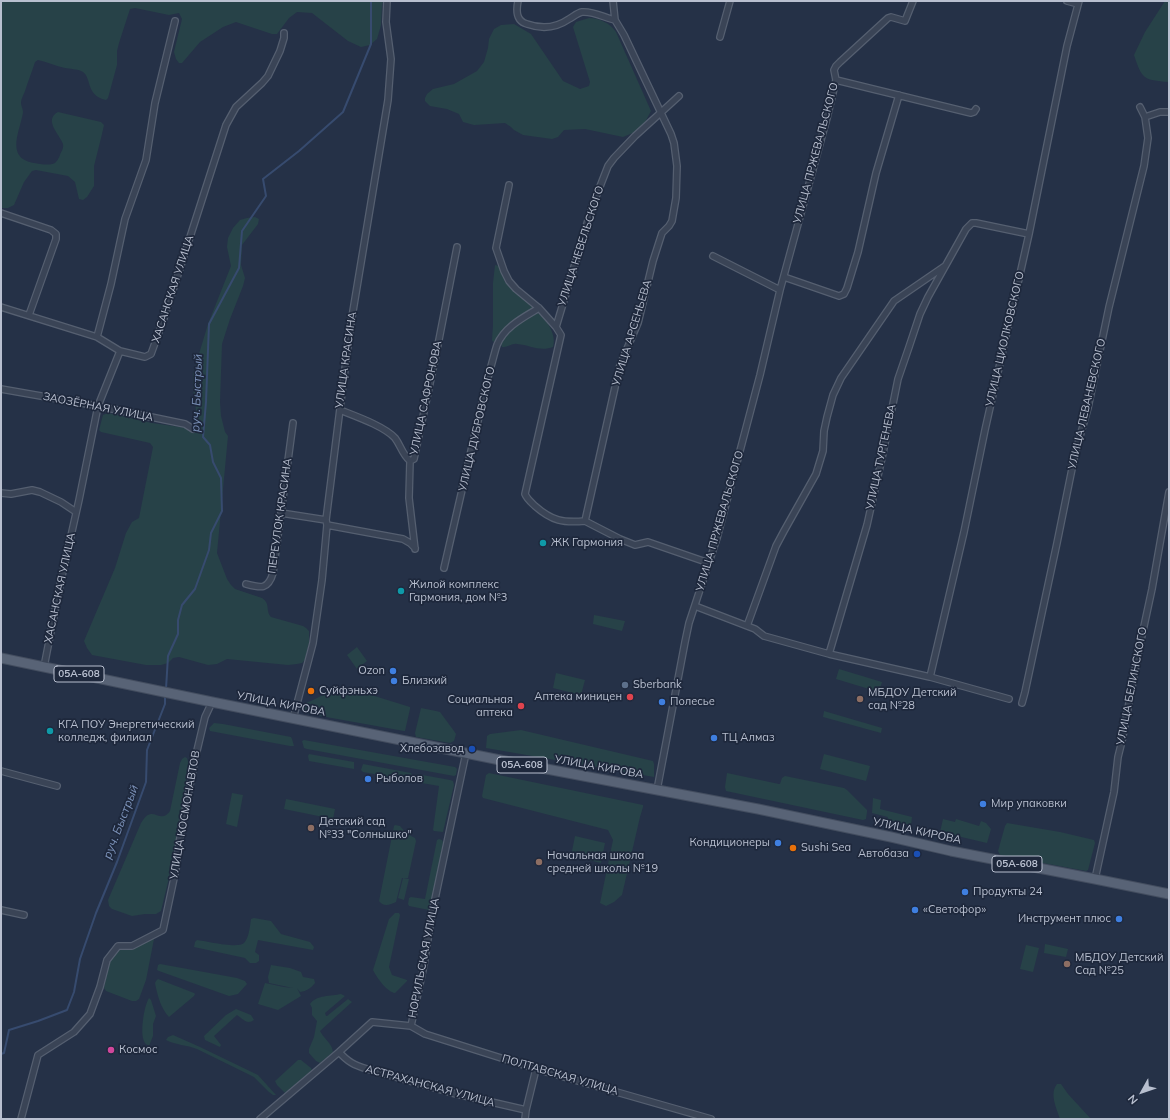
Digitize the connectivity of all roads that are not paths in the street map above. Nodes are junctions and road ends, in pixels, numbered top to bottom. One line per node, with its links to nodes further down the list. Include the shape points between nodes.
1 (387, 1): 36 (street, УЛИЦА КРАСИНА, via 386,22 391,60 388,100 350,329)
2 (518, 1): 8 (street, via 517,12 520,21 537,27 563,22 584,12)
3 (613, 1): 8 (street)
4 (730, 1): 11 (street)
5 (913, 1): 12 (street, УЛИЦА ПРЖЕВАЛЬСКОГО, via 905,21 888,18 836,66)
6 (1067, 1): 7 (street)
7 (1079, 3): 22 (street, УЛИЦА ЦИОЛКОВСКОГО, via 1067,46)
8 (616, 20): 17 (street)
9 (175, 21): 32 (street, via 146,160 122,232)
10 (284, 33): 33 (street, ХАСАНСКАЯ УЛИЦА, via 280,51 268,76 236,107 226,125 151,354 145,358)
11 (720, 37)
12 (836, 80): 13 (street); 26 (street, УЛИЦА ПРЖЕВАЛЬСКОГО)
13 (899, 95): 16 (street, via 971,113); 26 (street, via 876,173 858,252 844,294 839,296)
14 (679, 96): 17 (street)
15 (1140, 107): 19 (street, УЛИЦА ЛЕВАНЕВСКОГО)
16 (976, 110)
17 (661, 112): 31 (street, УЛИЦА НЕВЕЛЬСКОГО, via 608,166 592,207); 44 (street, УЛИЦА АРСЕНЬЕВА, via 674,143 677,166 672,221 662,233 638,323 620,365)
18 (1169, 112): 19 (street)
19 (1145, 117): 57 (street, УЛИЦА ЛЕВАНЕВСКОГО, via 1148,138 1144,166 1075,454)
20 (509, 185): 29 (street, via 496,248 509,281)
21 (1, 213): 30 (street, via 56,234)
22 (1029, 234): 25 (street, УЛИЦА ТУРГЕНЕВА, via 972,223); 54 (street, УЛИЦА ЦИОЛКОВСКОГО)
23 (457, 247): 39 (street, УЛИЦА САФРОНОВА, via 414,460)
24 (713, 256): 27 (street)
25 (946, 265): 50 (street, via 894,301 841,378 827,417 816,474 776,546); 51 (street, УЛИЦА ТУРГЕНЕВА, via 920,314 898,379 866,525)
26 (784, 277): 27 (street, УЛИЦА ПРЖЕВАЛЬСКОГО)
27 (780, 290): 46 (street, УЛИЦА ПРЖЕВАЛЬСКОГО, via 760,375)
28 (1, 306): 30 (street)
29 (539, 308): 31 (street); 47 (street, УЛИЦА ДУБРОВСКОГО, via 520,320 497,344)
30 (29, 315): 32 (street)
31 (556, 327): 44 (street, УЛИЦА НЕВЕЛЬСКОГО, via 561,335 525,494 552,519 567,522)
32 (97, 337): 33 (street)
33 (120, 351): 35 (street, ХАСАНСКАЯ УЛИЦА)
34 (1, 389): 35 (street, ЗАОЗЁРНАЯ УЛИЦА)
35 (98, 406): 38 (street, ЗАОЗЁРНАЯ УЛИЦА, via 185,424); 42 (street, ХАСАНСКАЯ УЛИЦА)
36 (340, 410): 39 (street, via 388,433); 45 (street, УЛИЦА КРАСИНА)
37 (293, 423): 43 (street, ПЕРЕУЛОК КРАСИНА)
38 (193, 429)
39 (410, 461): 45 (street, УЛИЦА САФРОНОВА, via 409,498 416,549 403,539)
40 (1169, 492): 63 (street, УЛИЦА БЕЛИНСКОГО, via 1118,757 1114,792)
41 (1, 493): 42 (street, via 32,490 40,492)
42 (76, 512): 53 (street, ХАСАНСКАЯ УЛИЦА)
43 (281, 513): 45 (street); 48 (street, ПЕРЕУЛОК КРАСИНА, via 271,581 261,588)
44 (585, 521): 46 (street, via 635,545 648,542)
45 (326, 523): 58 (street, УЛИЦА КРАСИНА, via 322,580 313,643)
46 (709, 563): 49 (street, УЛИЦА ПРЖЕВАЛЬСКОГО)
47 (444, 568)
48 (246, 584)
49 (695, 606): 50 (street); 62 (street, УЛИЦА ПРЖЕВАЛЬСКОГО, via 685,642)
50 (747, 626): 51 (street, via 764,636)
51 (829, 654): 54 (street)
52 (1, 658): 53 (main road, УЛИЦА КИРОВА / 05А-608)
53 (44, 667): 56 (main road, УЛИЦА КИРОВА / 05А-608)
54 (930, 677): 55 (street)
55 (1009, 699)
56 (212, 702): 58 (main road, УЛИЦА КИРОВА / 05А-608); 71 (street, УЛИЦА КОСМОНАВТОВ, via 205,717 195,759 163,930 132,946 118,946 107,960 90,1014 74,1032 38,1055)
57 (1022, 703)
58 (293, 719): 59 (main road, УЛИЦА КИРОВА / 05А-608)
59 (466, 753): 62 (main road, УЛИЦА КИРОВА / 05А-608); 67 (street, НОРИЛЬСКАЯ УЛИЦА)
60 (1, 771): 61 (street)
61 (57, 786)
62 (658, 790): 63 (main road, УЛИЦА КИРОВА / 05А-608)
63 (1095, 878): 64 (main road, УЛИЦА КИРОВА / 05А-608)
64 (1169, 894)
65 (1, 910): 66 (street)
66 (24, 915)
67 (411, 1026): 68 (street, НОРИЛЬСКАЯ УЛИЦА, via 372,1022); 69 (street, ПОЛТАВСКАЯ УЛИЦА, via 425,1034)
68 (338, 1052): 70 (street, АСТРАХАНСКАЯ УЛИЦА, via 355,1066 367,1070); 72 (street, НОРИЛЬСКАЯ УЛИЦА)
69 (536, 1069): 70 (street); 74 (street, ПОЛТАВСКАЯ УЛИЦА)
70 (526, 1110): 73 (street)
71 (23, 1119)
72 (260, 1119)
73 (525, 1119)
74 (711, 1119)

